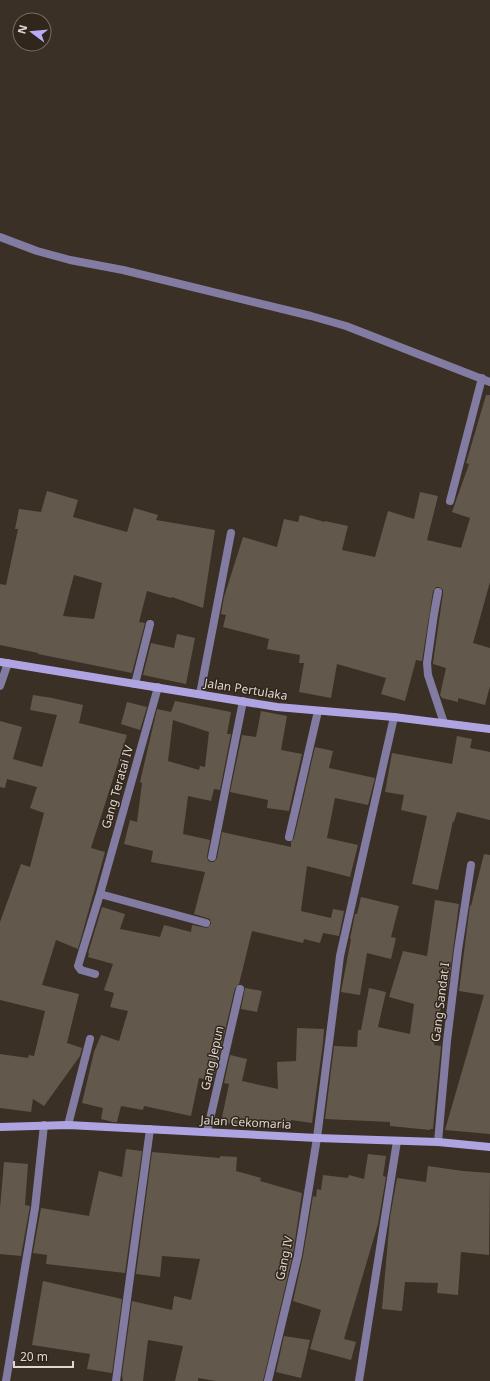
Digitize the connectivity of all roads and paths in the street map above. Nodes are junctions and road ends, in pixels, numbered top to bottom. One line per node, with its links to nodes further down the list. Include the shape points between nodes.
1 (0, 237): 2 (street, via 70,260 122,270 339,324)
2 (485, 380): 3 (street, via 479,390)
3 (450, 501)
4 (231, 533): 11 (street)
5 (438, 592): 15 (street, via 427,663 428,675)
6 (150, 624): 8 (street)
7 (4, 662): 8 (street, Jalan Pertulaka); 9 (street)
8 (135, 684): 10 (street, Jalan Pertulaka)
9 (0, 686)
10 (158, 688): 11 (street, Jalan Pertulaka); 20 (street, Gang Teratai IV)
11 (200, 694): 12 (street, Jalan Pertulaka)
12 (243, 701): 13 (street, Jalan Pertulaka); 18 (street)
13 (318, 711): 14 (street, Jalan Pertulaka); 17 (street)
14 (394, 717): 15 (street, Jalan Pertulaka); 30 (street, Gang IV, via 340,956)
15 (444, 723): 16 (street, Jalan Pertulaka)
16 (490, 729)
17 (289, 837)
18 (212, 857)
19 (471, 866): 32 (street, Gang Sandat I, via 447,1041)
20 (100, 894): 21 (street); 22 (street, Gang Teratai IV, via 78,966 81,970)
21 (206, 923)
22 (96, 974)
23 (240, 989): 29 (street, Gang Jepun)
24 (90, 1039): 26 (street)
25 (44, 1125): 26 (street, Jalan Cekomaria); 27 (street, Jalan Cekomaria); 34 (street, via 35,1208)
26 (68, 1125): 28 (street, Jalan Cekomaria)
27 (0, 1128)
28 (150, 1129): 29 (street, Jalan Cekomaria); 35 (street)
29 (207, 1132): 30 (street, Jalan Cekomaria)
30 (317, 1138): 31 (street, Jalan Cekomaria); 36 (street, Gang IV, via 298,1255)
31 (397, 1141): 32 (street, Jalan Cekomaria); 37 (street)
32 (438, 1142): 33 (street, Jalan Cekomaria)
33 (490, 1147)
34 (6, 1381)
35 (116, 1381)
36 (268, 1381)
37 (359, 1381)

